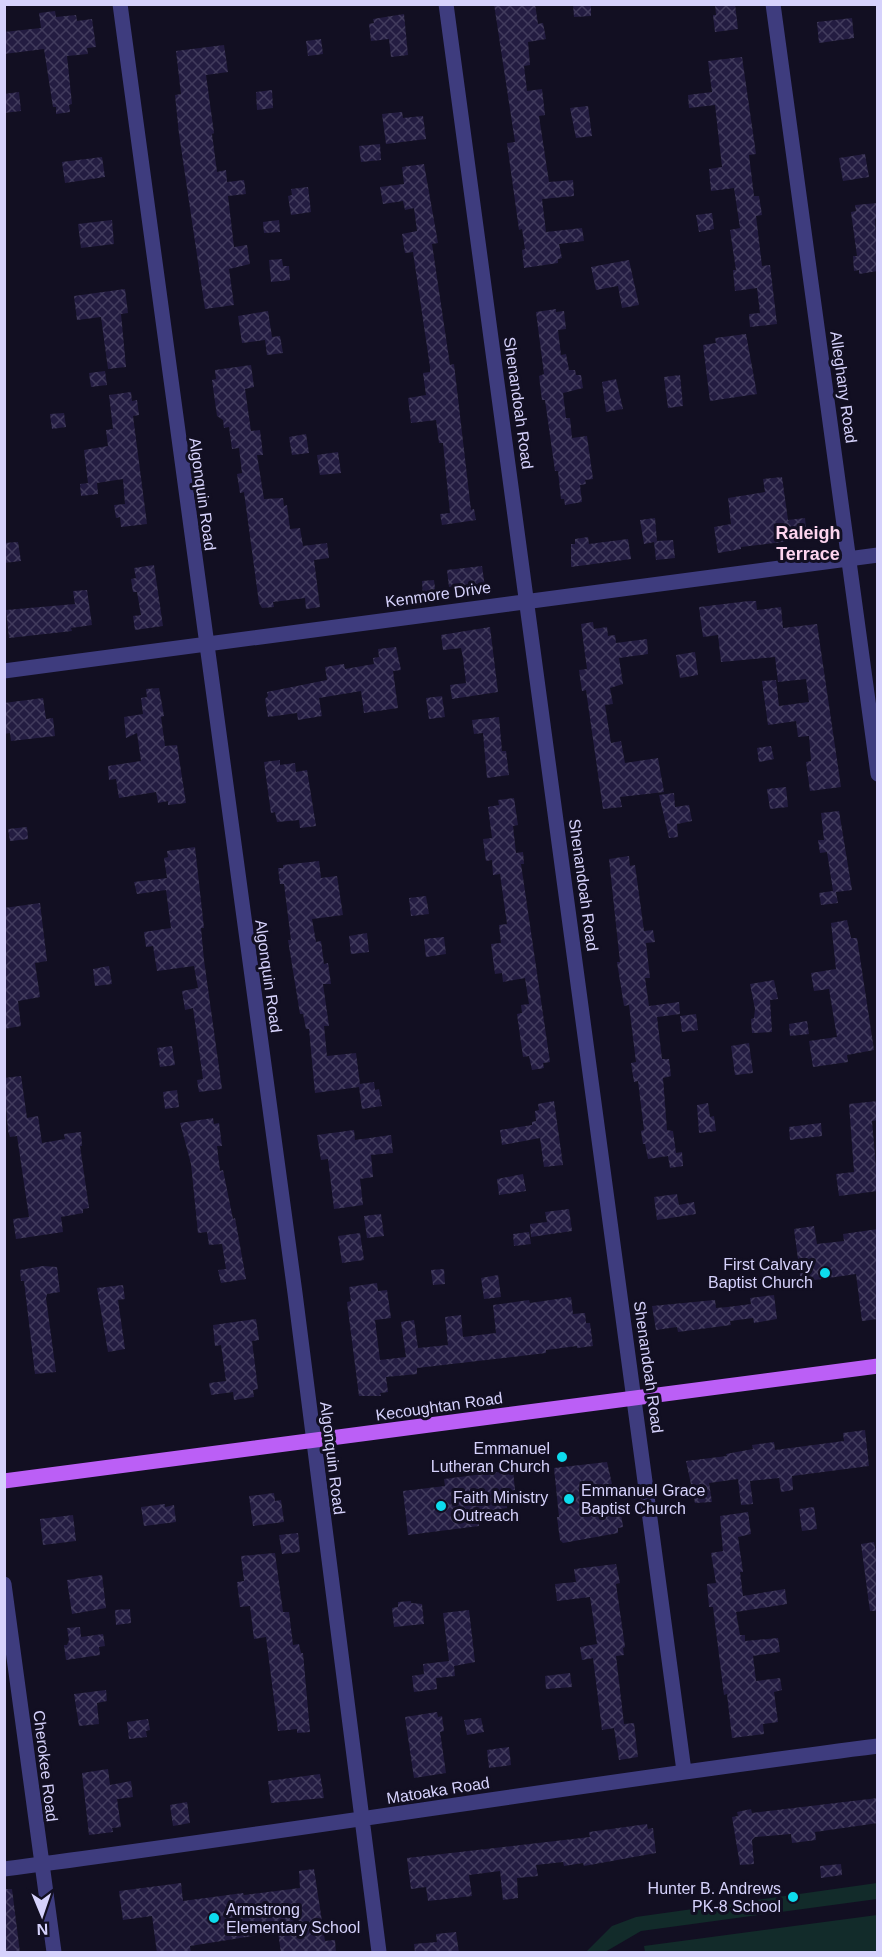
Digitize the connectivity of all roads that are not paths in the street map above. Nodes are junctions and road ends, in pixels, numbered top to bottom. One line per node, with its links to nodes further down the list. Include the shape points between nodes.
1 (120, 4): 7 (street, Algonquin Road)
2 (446, 4): 6 (street, Shenandoah Road)
3 (773, 4): 5 (street, Alleghany Road)
4 (878, 555): 5 (street, Kenmore Drive)
5 (849, 558): 6 (street, Kenmore Drive); 9 (street, Alleghany Road)
6 (528, 601): 7 (street, Kenmore Drive); 11 (street, Shenandoah Road)
7 (205, 644): 8 (street, Kenmore Drive); 12 (street, Algonquin Road)
8 (4, 671)
9 (878, 774)
10 (878, 1366): 11 (main road, Kecoughtan Road)
11 (635, 1397): 12 (main road, Kecoughtan Road); 16 (street, Shenandoah Road)
12 (313, 1441): 13 (main road, Kecoughtan Road); 17 (street, Algonquin Road)
13 (4, 1481)
14 (4, 1584): 18 (street, Cherokee Road)
15 (878, 1746): 16 (street, Matoaka Road)
16 (684, 1771): 17 (street, Matoaka Road)
17 (361, 1820): 18 (street, Matoaka Road); 21 (street, Algonquin Road)
18 (41, 1864): 19 (street, Matoaka Road); 20 (street, Cherokee Road)
19 (4, 1869)
20 (54, 1953)
21 (379, 1953)

